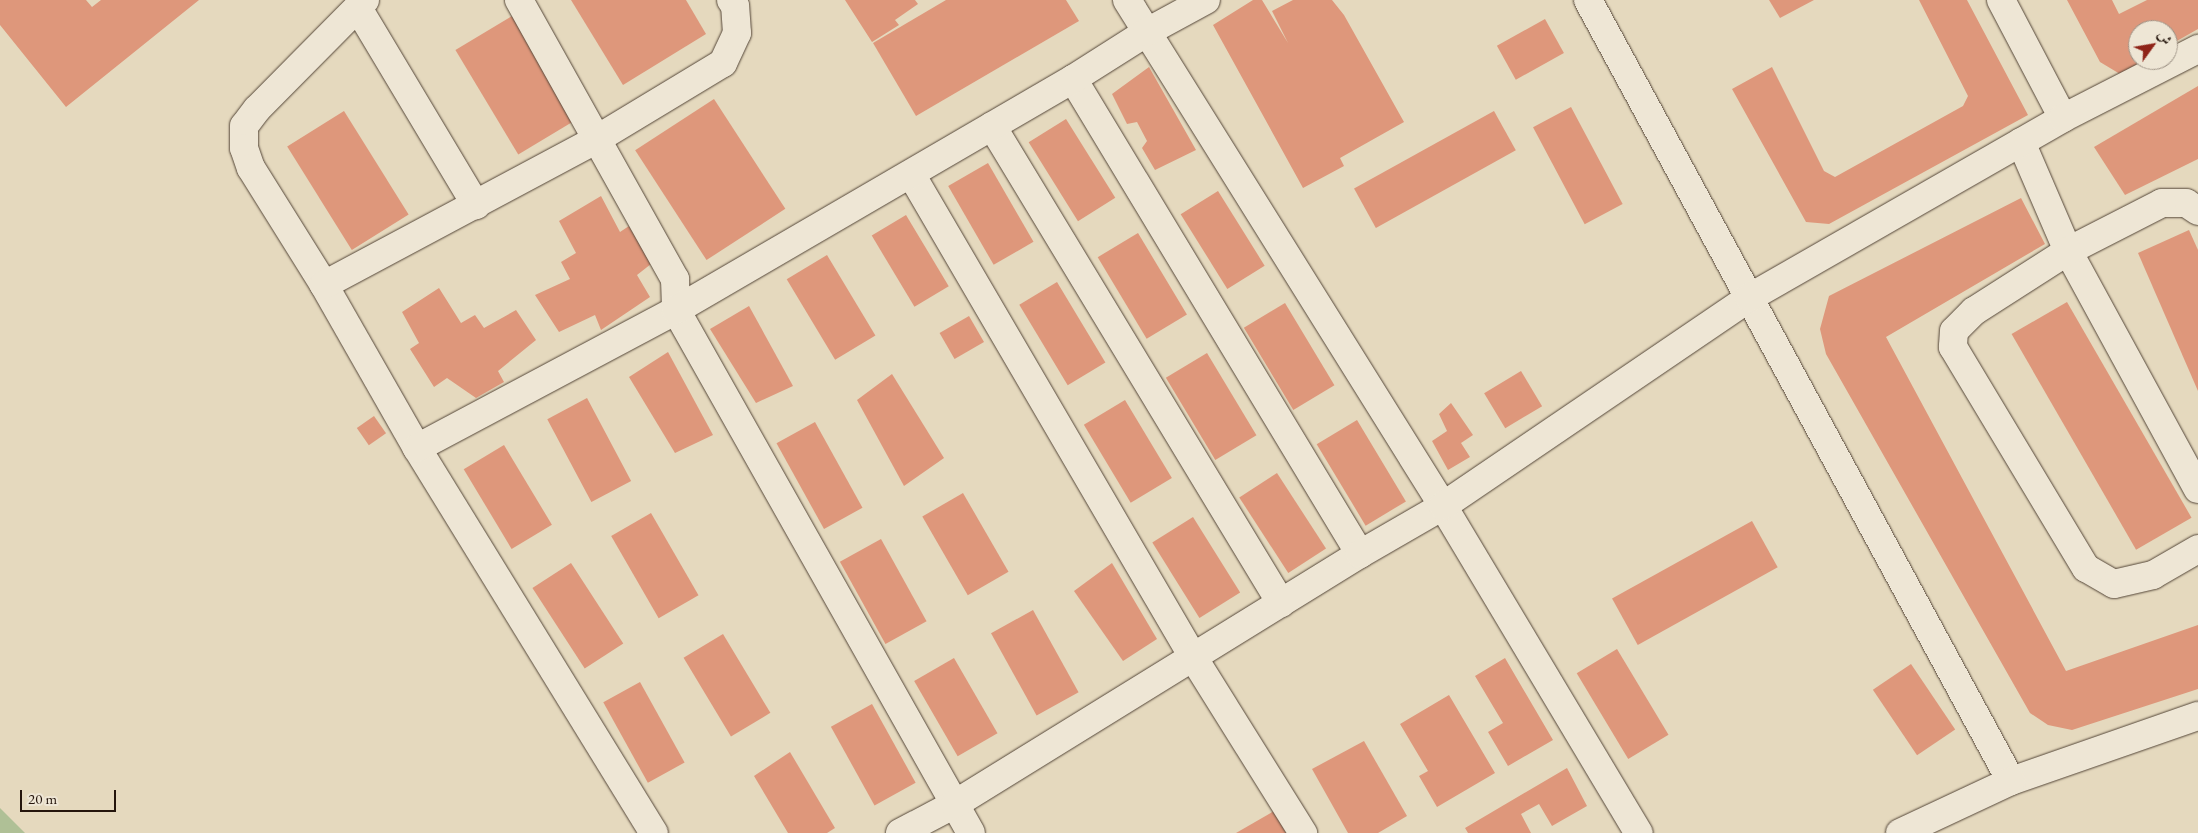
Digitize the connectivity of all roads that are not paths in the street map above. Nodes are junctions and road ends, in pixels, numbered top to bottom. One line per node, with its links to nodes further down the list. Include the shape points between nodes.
1 (519, 0): 13 (street)
2 (732, 0): 13 (street, via 737,33 723,63)
3 (1127, 0): 8 (street)
4 (1206, 0): 8 (street)
5 (1588, 0): 20 (street)
6 (2001, 0): 11 (street)
7 (361, 4): 16 (street); 19 (street, via 244,126 244,148 250,168)
8 (1147, 32): 10 (street); 24 (street)
9 (2198, 49): 11 (street)
10 (1072, 79): 12 (street); 26 (street)
11 (2063, 118): 14 (street)
12 (992, 126): 15 (street); 27 (street)
13 (597, 139): 16 (street); 21 (street, via 675,279)
14 (2021, 142): 18 (street); 20 (street)
15 (911, 174): 21 (street); 28 (street)
16 (476, 206): 19 (street)
17 (2198, 211): 18 (street, via 2186,203 2162,203)
18 (2068, 251): 23 (street); 25 (street, via 1974,310 1954,331 1953,347 2086,568 2114,584 2153,576)
19 (324, 286): 22 (street)
20 (1750, 298): 24 (street); 30 (street)
21 (676, 310): 22 (street); 31 (street)
22 (417, 448): 32 (street)
23 (2198, 489)
24 (1443, 506): 26 (street); 36 (street)
25 (2198, 549)
26 (1360, 554): 27 (street)
27 (1281, 603): 28 (street)
28 (1193, 658): 31 (street); 35 (street)
29 (2198, 716): 30 (street)
30 (2011, 781): 37 (street)
31 (955, 804): 33 (street); 34 (street)
32 (654, 833)
33 (900, 833)
34 (971, 833)
35 (1303, 833)
36 (1639, 833)
37 (1900, 833)

